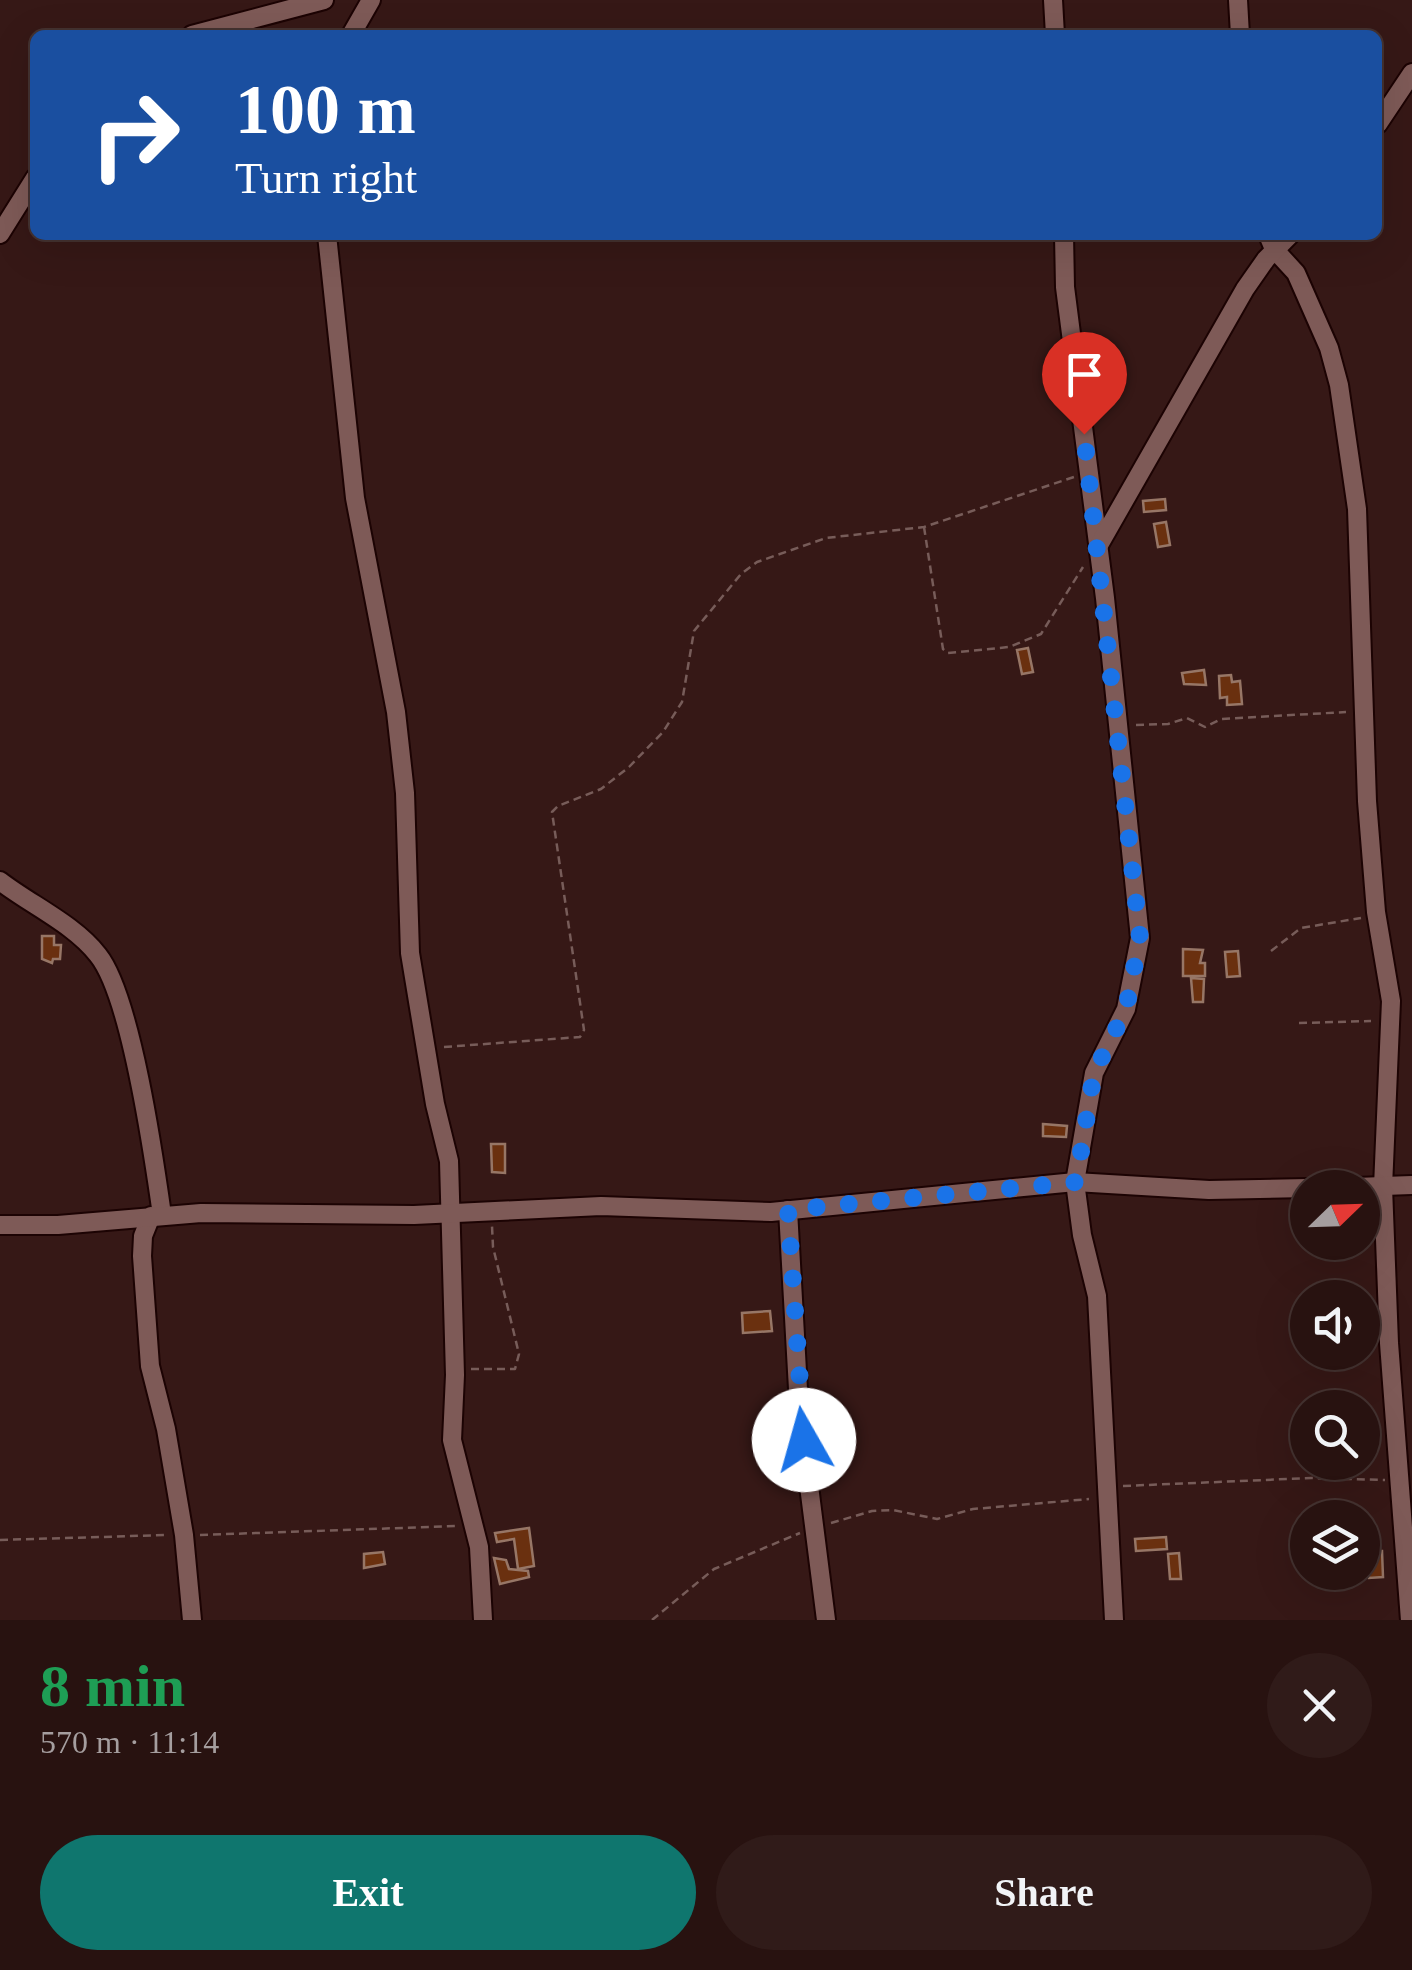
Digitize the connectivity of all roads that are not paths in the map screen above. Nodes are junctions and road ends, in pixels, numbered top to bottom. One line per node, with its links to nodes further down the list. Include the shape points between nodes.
1 (324, 0): 5 (street)
2 (371, 0): 6 (street)
3 (1053, 0): 7 (street)
4 (1238, 0): 8 (street)
5 (211, 30)
6 (354, 30)
7 (1055, 30)
8 (1240, 30)
9 (1412, 73): 10 (street)
10 (1382, 118)
11 (30, 186): 12 (street)
12 (0, 234)
13 (328, 240): 24 (street, via 355,498 396,712 409,937 449,1161)
14 (1064, 240): 16 (street)
15 (1271, 242): 16 (street); 21 (street, via 1303,286 1339,385 1357,509 1376,912 1391,1028)
16 (1098, 546): 18 (street, via 1140,938 1126,1009 1094,1073)
17 (0, 881): 25 (street, via 82,937 110,973 154,1151)
18 (1076, 1182): 22 (street); 23 (street); 31 (street, via 1097,1296)
19 (1412, 1185): 21 (street)
20 (1380, 1187): 21 (street)
21 (1383, 1187): 27 (street, via 1389,1343)
22 (1290, 1188)
23 (788, 1210): 24 (street); 30 (street, via 799,1407)
24 (449, 1211): 25 (street); 29 (street, via 452,1440 482,1562)
25 (157, 1216): 26 (street); 28 (street, via 143,1236 142,1256 150,1366 184,1535)
26 (0, 1225)
27 (1407, 1480): 32 (street)
28 (192, 1620)
29 (483, 1620)
30 (826, 1620)
31 (1114, 1620)
32 (1410, 1620)

